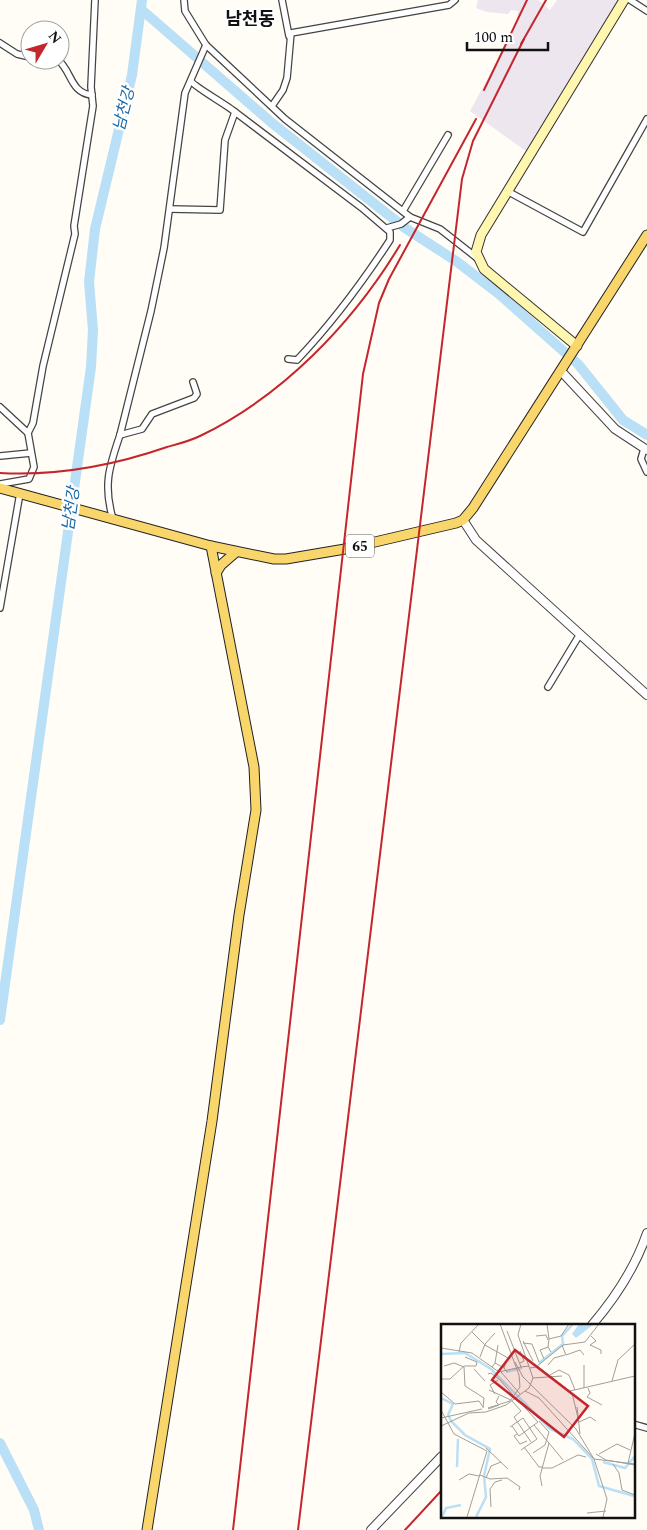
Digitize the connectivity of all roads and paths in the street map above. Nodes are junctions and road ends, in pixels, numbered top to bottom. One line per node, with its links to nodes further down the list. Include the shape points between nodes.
1 (94, 0): 14 (street)
2 (184, 0): 10 (street, via 185,11)
3 (282, 0): 8 (street)
4 (455, 0): 8 (street, via 449,5 291,32)
5 (624, 0): 19 (main road)
6 (630, 0): 7 (street)
7 (647, 10)
8 (289, 36): 15 (street, via 288,78)
9 (0, 43): 11 (street)
10 (206, 45): 13 (street); 15 (street)
11 (20, 55)
12 (67, 70): 14 (street, via 74,85)
13 (191, 81): 16 (street, via 193,86); 20 (street, via 182,111)
14 (92, 95): 31 (street, via 92,114 74,226 76,234 33,423)
15 (272, 106): 21 (street, via 322,150)
16 (236, 112): 20 (street, via 224,140 220,210); 23 (street)
17 (647, 119): 19 (street, via 583,232)
18 (448, 135): 21 (street)
19 (507, 191): 25 (main road, via 477,242)
20 (170, 209): 32 (street, via 151,311)
21 (403, 211): 22 (street)
22 (410, 217): 23 (street, via 401,224); 25 (street, via 440,229)
23 (386, 228): 27 (street, via 390,232 390,240 358,288 326,330 297,360)
24 (647, 235): 26 (main road)
25 (477, 258): 26 (main road, via 489,274)
26 (576, 348): 28 (main road)
27 (288, 359)
28 (562, 368): 33 (street, via 604,418); 41 (main road)
29 (193, 382): 32 (street, via 197,394 194,398 152,414 138,431)
30 (0, 407): 31 (street)
31 (28, 433): 34 (street)
32 (120, 435): 40 (street, via 107,486 106,499)
33 (645, 449): 36 (street, via 641,459)
34 (31, 453): 35 (street); 37 (street, via 34,467 30,479)
35 (0, 456)
36 (647, 472)
37 (0, 484)
38 (0, 488): 39 (main road, 65)
39 (20, 493): 40 (main road, 65); 45 (street)
40 (113, 519): 42 (main road, 65)
41 (463, 520): 43 (main road, 65, via 419,533 286,559); 46 (street, via 476,540)
42 (210, 546): 43 (main road, 65); 44 (main road)
43 (236, 552): 44 (main road)
44 (216, 573): 54 (main road, via 254,767 256,810 212,1121)
45 (0, 608)
46 (580, 634): 47 (street); 48 (street)
47 (548, 687)
48 (647, 696)
49 (647, 1233): 50 (street, via 626,1280)
50 (593, 1324)
51 (634, 1424): 52 (street)
52 (647, 1428)
53 (441, 1457): 55 (street)
54 (147, 1530)
55 (372, 1530)

